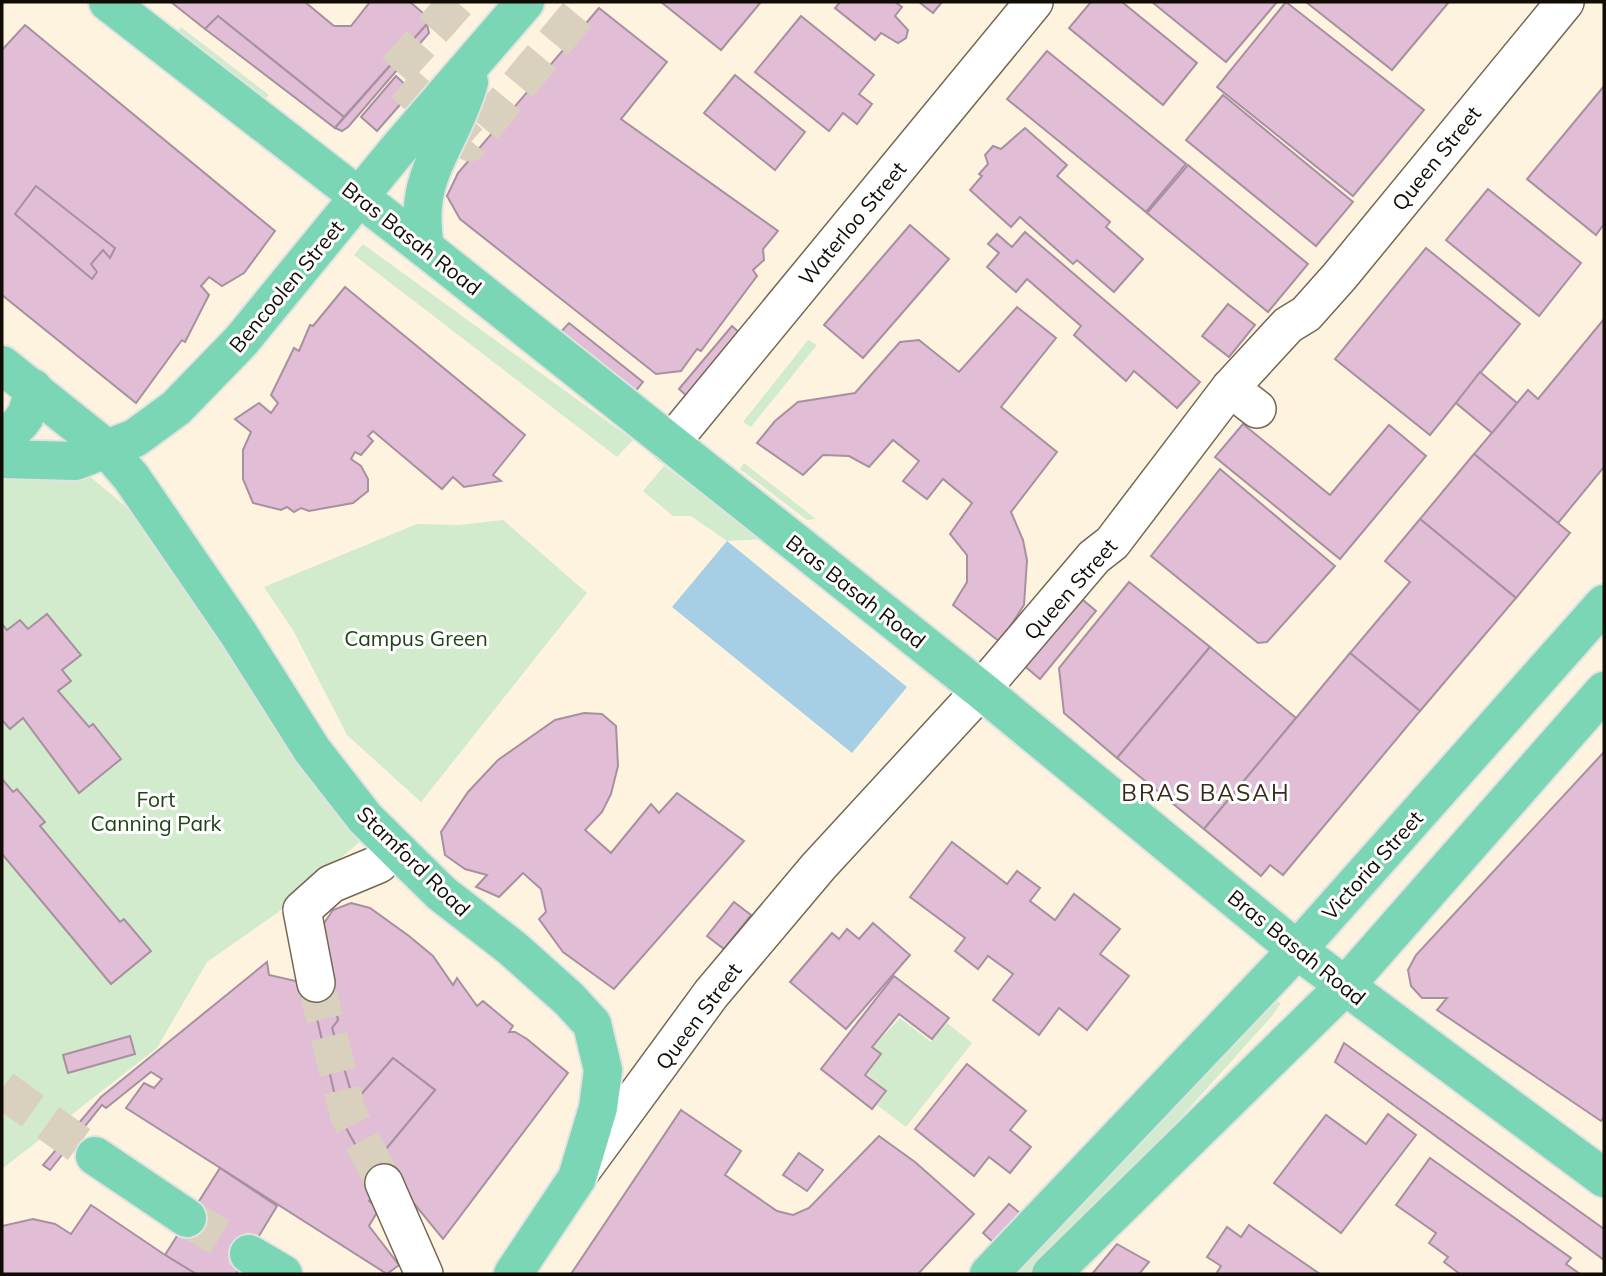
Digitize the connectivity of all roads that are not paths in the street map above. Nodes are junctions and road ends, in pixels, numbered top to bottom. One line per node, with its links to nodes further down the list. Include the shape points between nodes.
1 (108, 2): 6 (main road, Bras Basah Road)
2 (525, 2): 5 (main road, Bencoolen Street)
3 (1034, 2): 11 (street, Waterloo Street)
4 (1565, 2): 15 (street, Queen Street, via 1339,277 1306,314 1287,325 1243,399 1094,557)
5 (475, 61): 6 (main road, Bencoolen Street); 7 (main road, via 465,98 423,193)
6 (360, 197): 7 (main road, Bras Basah Road); 12 (main road, Bencoolen Street, via 241,341 176,408 135,438)
7 (425, 248): 11 (main road, Bras Basah Road)
8 (2, 365): 9 (main road, Stamford Road)
9 (33, 388): 10 (main road, via 28,415 17,429); 12 (main road, Stamford Road)
10 (2, 436)
11 (670, 444): 15 (main road, Bras Basah Road)
12 (107, 449): 13 (main road, Bencoolen Street, via 75,461); 22 (main road, Stamford Road, via 160,516 312,750 359,810 441,893 512,948 592,1024 603,1070 598,1108)
13 (2, 459)
14 (1604, 604): 18 (main road, Victoria Street)
15 (981, 690): 18 (main road, Bras Basah Road); 22 (street, Queen Street, via 827,856 711,994)
16 (1604, 691): 20 (main road)
17 (379, 864): 19 (street, via 331,884 302,910)
18 (1297, 950): 20 (main road, Bras Basah Road); 30 (main road, Victoria Street)
19 (316, 984)
20 (1345, 986): 23 (main road, Bras Basah Road); 31 (main road)
21 (94, 1156): 25 (main road)
22 (577, 1178): 29 (main road, Stamford Road)
23 (1604, 1178)
24 (384, 1183): 28 (street)
25 (187, 1218)
26 (249, 1254): 27 (main road)
27 (283, 1274)
28 (424, 1274)
29 (513, 1274)
30 (989, 1274)
31 (1051, 1274)

